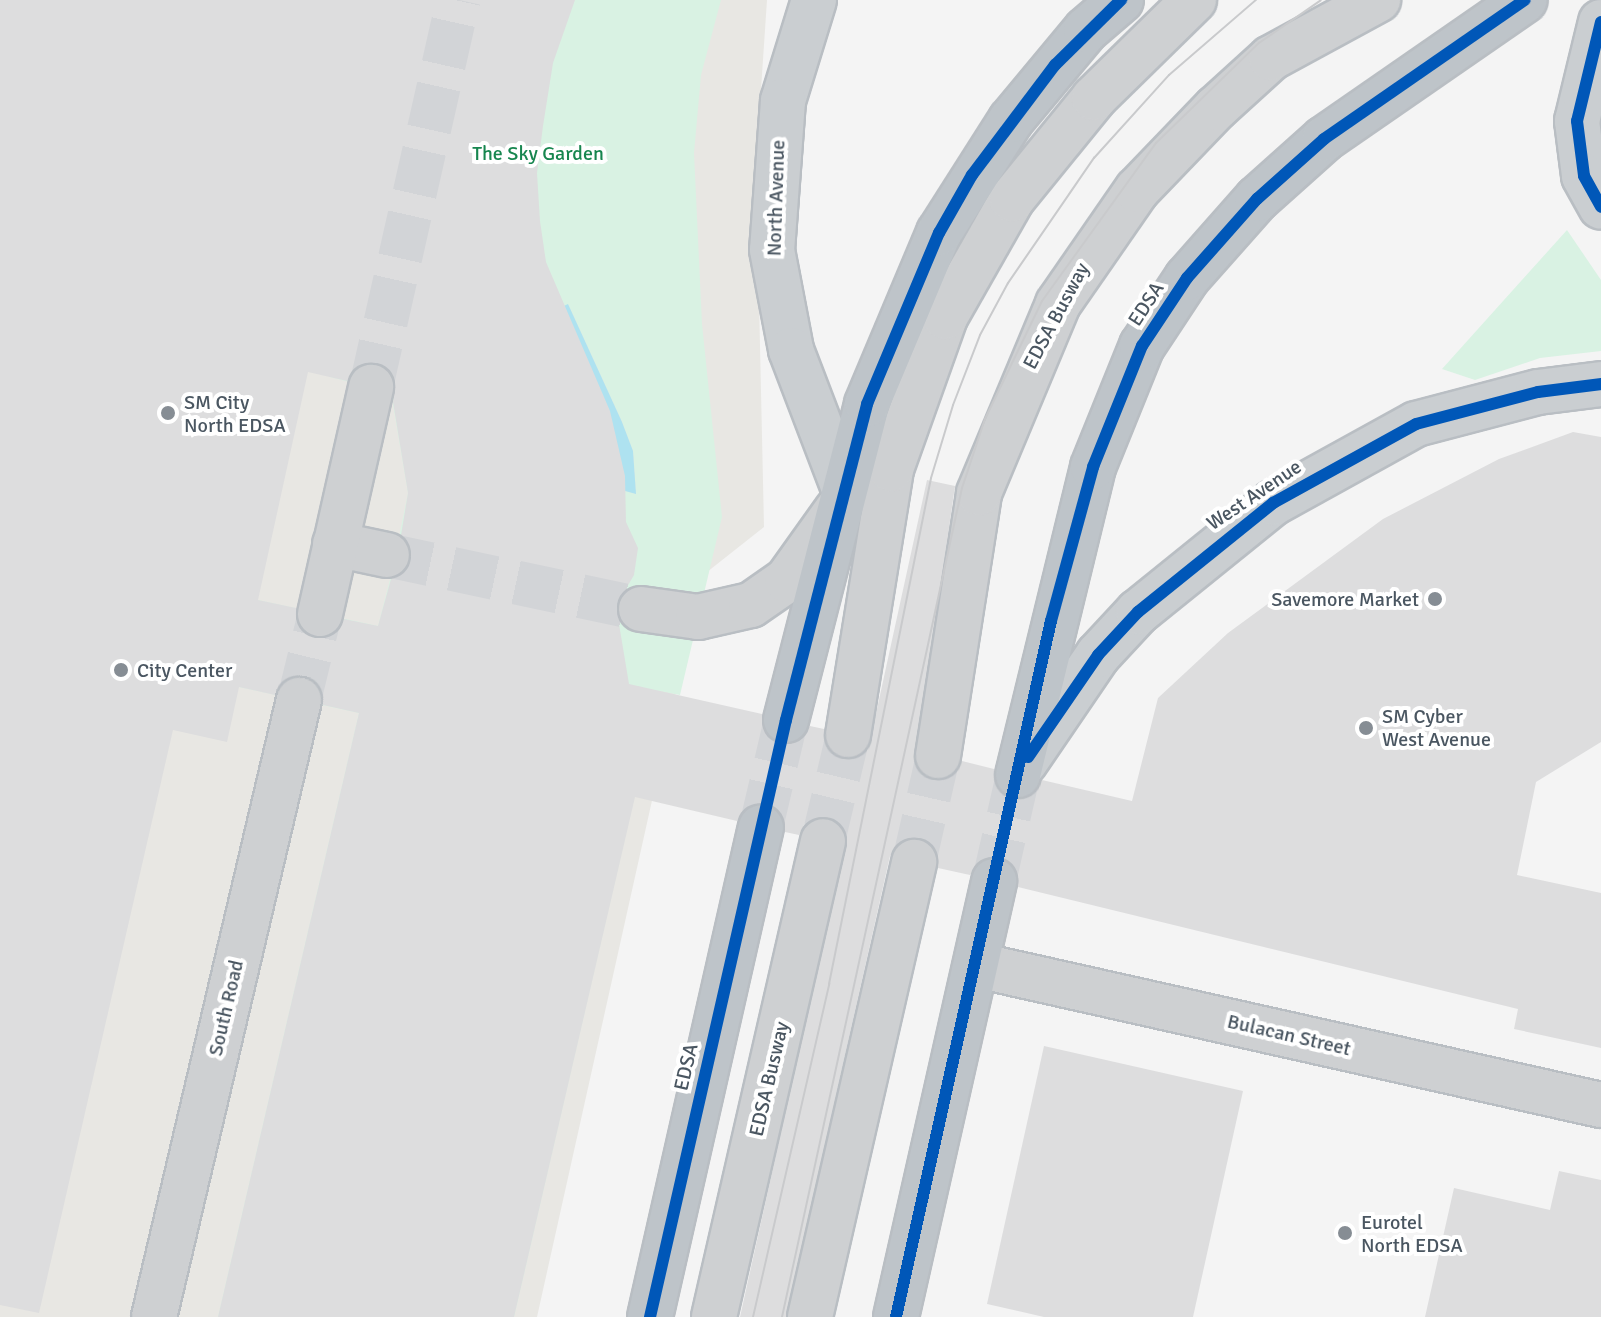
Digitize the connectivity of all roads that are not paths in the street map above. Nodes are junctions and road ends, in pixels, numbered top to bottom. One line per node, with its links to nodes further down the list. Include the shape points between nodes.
1 (814, 0): 10 (main road, North Avenue, via 783,101 772,250 791,350)
2 (1121, 0): 10 (highway, via 1055,65 972,175 911,296 867,404)
3 (1194, 0): 17 (street, via 1094,98 1012,199 945,317 891,469)
4 (1378, 0): 18 (street, EDSA Busway, via 1271,58 1216,108 1137,190 1058,304 979,493)
5 (1525, 0): 19 (highway, EDSA, via 1313,149 1224,230 1157,323 1137,358 1093,467)
6 (1601, 22): 7 (main road, via 1577,121 1584,176)
7 (1601, 207)
8 (1601, 384): 19 (main road, West Avenue, via 1538,392 1416,424 1273,503 1170,582 1108,644 1051,718)
9 (371, 387): 11 (street)
10 (840, 498): 13 (street, via 787,580 751,605 698,617); 16 (highway)
11 (335, 544): 12 (street); 14 (street)
12 (387, 555)
13 (641, 609)
14 (320, 614)
15 (299, 700): 26 (street, South Road)
16 (786, 720)
17 (848, 735)
18 (938, 756)
19 (1018, 775)
20 (761, 827): 27 (highway, EDSA)
21 (823, 841): 28 (street, EDSA Busway)
22 (914, 862): 29 (street)
23 (994, 881): 24 (highway)
24 (977, 965): 25 (street, Bulacan Street); 30 (highway)
25 (1601, 1105)
26 (154, 1317)
27 (650, 1317)
28 (714, 1317)
29 (810, 1317)
30 (896, 1317)

